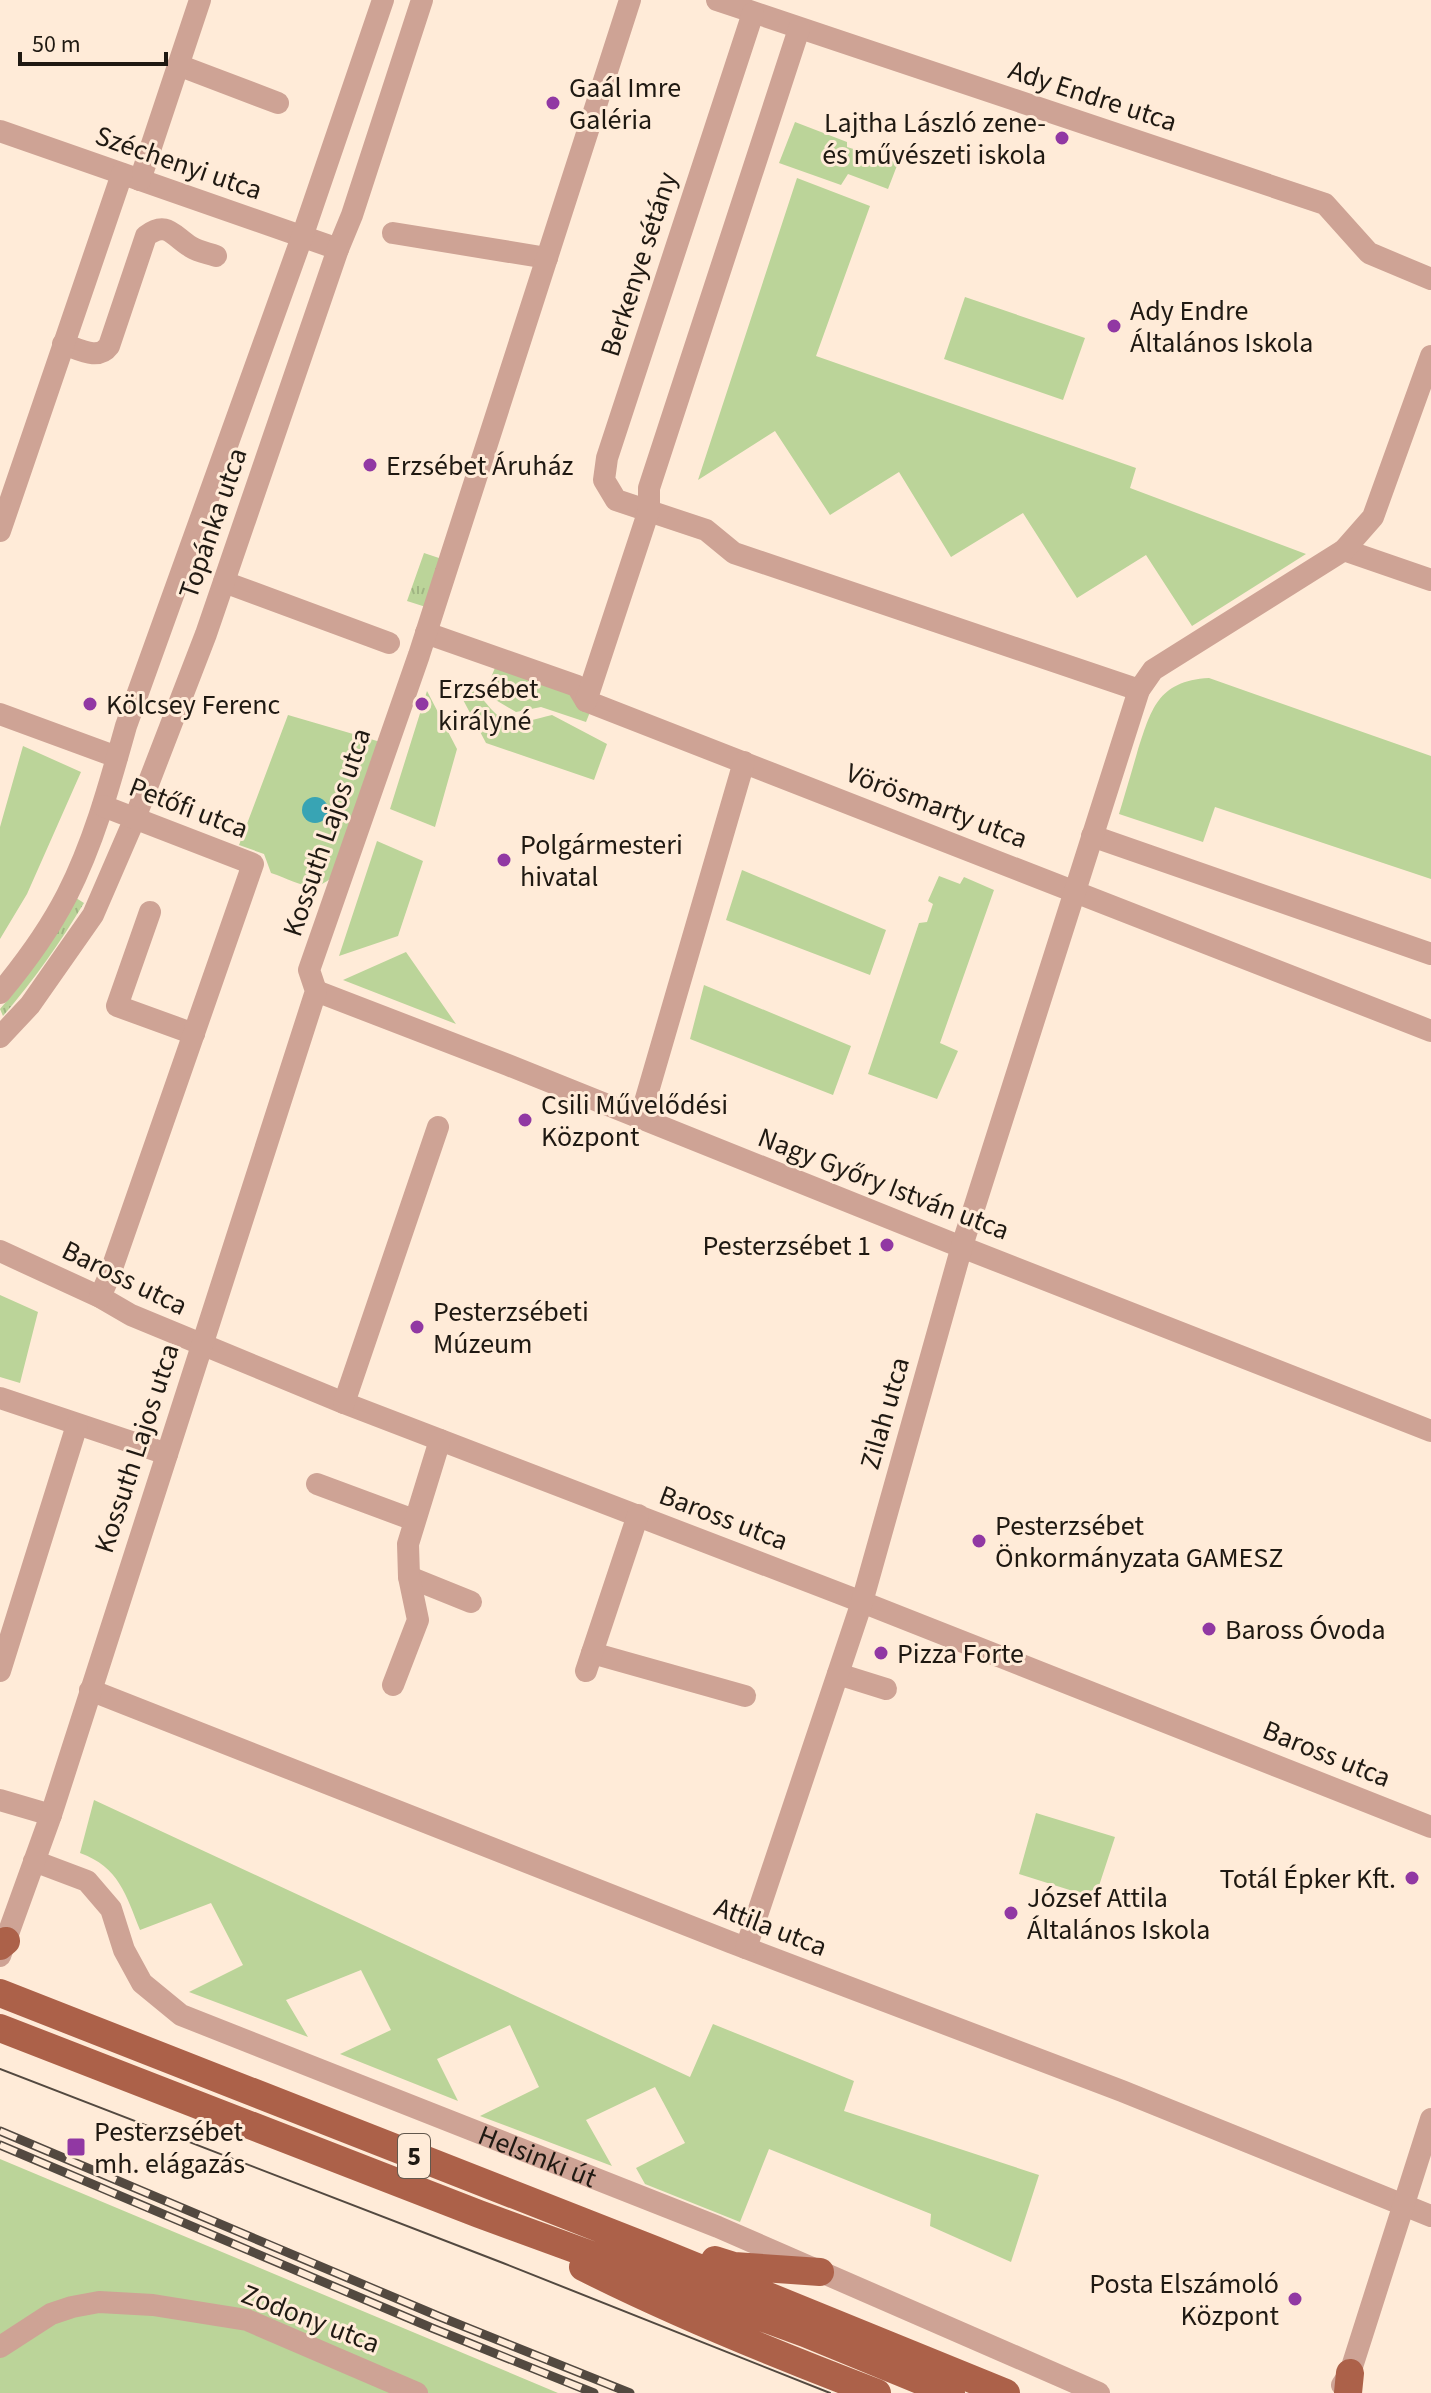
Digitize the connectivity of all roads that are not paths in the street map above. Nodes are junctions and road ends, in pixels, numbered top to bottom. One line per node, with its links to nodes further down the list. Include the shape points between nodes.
1 (200, 0): 8 (street)
2 (383, 0): 13 (street, Topánka utca)
3 (422, 0): 14 (street, Topánka utca)
4 (630, 0): 16 (street, Kossuth Lajos utca)
5 (717, 0): 6 (street, Ady Endre utca)
6 (753, 13): 7 (street, Ady Endre utca); 20 (street, Berkenye sétány, via 607,458 604,480 616,500)
7 (799, 29): 17 (street, Ady Endre utca, via 1325,204 1369,253); 20 (street, via 649,488)
8 (178, 65): 9 (street); 11 (street)
9 (278, 103)
10 (0, 131): 11 (street, Széchenyi utca)
11 (131, 177): 13 (street, Széchenyi utca); 18 (street)
12 (393, 233): 16 (street)
13 (302, 237): 14 (street, Széchenyi utca); 30 (street, Topánka utca)
14 (338, 249): 24 (street, Topánka utca)
15 (216, 256): 18 (street, via 155,229 146,236 109,346 95,354)
16 (547, 258): 25 (street, Kossuth Lajos utca)
17 (1431, 279)
18 (63, 344): 21 (street)
19 (1431, 356): 22 (street, via 1373,517)
20 (649, 510): 27 (street, Berkenye sétány, via 706,530 734,553); 28 (street)
21 (0, 531)
22 (1344, 550): 23 (street); 27 (street, via 1153,670)
23 (1431, 580)
24 (224, 582): 26 (street); 33 (street, Topánka utca)
25 (426, 633): 28 (street, Vörösmarty utca, via 577,686); 38 (street, Kossuth Lajos utca, via 309,970)
26 (389, 643)
27 (1139, 690): 34 (street, Zilah utca)
28 (586, 701): 31 (street, Vörösmarty utca)
29 (0, 714): 30 (street, Petőfi utca)
30 (117, 757): 32 (street, Topánka utca)
31 (744, 762): 35 (street, Vörösmarty utca); 43 (street)
32 (103, 806): 33 (street, Petőfi utca); 39 (street, Topánka utca, via 67,894)
33 (135, 818): 41 (street, Petőfi utca, via 253,864); 42 (street, Topánka utca, via 93,915 30,1005)
34 (1092, 836): 35 (street, Zilah utca); 37 (street)
35 (1074, 891): 40 (street, Vörösmarty utca); 45 (street, Zilah utca)
36 (150, 912): 41 (street, via 117,1006)
37 (1430, 954)
38 (316, 991): 43 (street, Nagy Győry István utca); 48 (street, Kossuth Lajos utca)
39 (0, 993)
40 (1431, 1031)
41 (194, 1034): 47 (street)
42 (0, 1037)
43 (640, 1119): 45 (street, Nagy Győry István utca)
44 (438, 1127): 50 (street)
45 (962, 1246): 52 (street, Nagy Győry István utca); 60 (street, Zilah utca)
46 (0, 1251): 47 (street, Baross utca)
47 (100, 1297): 48 (street, Baross utca)
48 (200, 1345): 50 (street, Baross utca); 54 (street, Kossuth Lajos utca)
49 (0, 1398): 51 (street)
50 (344, 1403): 53 (street, Baross utca)
51 (77, 1425): 54 (street); 61 (street)
52 (1431, 1431)
53 (440, 1440): 56 (street, Baross utca); 57 (street)
54 (167, 1454): 65 (street, Kossuth Lajos utca)
55 (317, 1484): 57 (street)
56 (638, 1515): 60 (street, Baross utca); 66 (street, via 589,1662)
57 (414, 1520): 58 (street)
58 (409, 1577): 59 (street); 63 (street, via 418,1620)
59 (471, 1602)
60 (862, 1602): 62 (street, Zilah utca); 69 (street, Baross utca)
61 (0, 1671)
62 (838, 1674): 64 (street); 72 (street, Zilah utca)
63 (393, 1685)
64 (886, 1689)
65 (90, 1690): 68 (street, Kossuth Lajos utca); 72 (street, Attila utca)
66 (745, 1696)
67 (0, 1800): 68 (street)
68 (51, 1815): 70 (street, Kossuth Lajos utca)
69 (1431, 1827)
70 (34, 1861): 71 (street, Kossuth Lajos utca); 80 (street, Helsinki út, via 87,1881 111,1909 142,1983 181,2015)
71 (2, 1948)
72 (746, 1948): 76 (street, Attila utca)
73 (0, 1993): 79 (main road, Helsinki út / 5)
74 (0, 2028): 77 (main road, Helsinki út / 5)
75 (1431, 2119): 76 (street)
76 (1403, 2205): 78 (street, Attila utca); 83 (street)
77 (479, 2214): 81 (main road, Helsinki út / 5); 85 (main road, via 638,2295)
78 (1431, 2216)
79 (655, 2250): 80 (main road, via 734,2266); 81 (main road, Helsinki út / 5)
80 (820, 2272): 88 (street, Helsinki út)
81 (809, 2323): 86 (main road, Helsinki út / 5); 87 (main road, Helsinki út / 5)
82 (0, 2347): 84 (street, Zodony utca, via 51,2314 72,2307 99,2302 153,2305 247,2320)
83 (1345, 2386)
84 (417, 2393)
85 (877, 2393)
86 (951, 2393)
87 (1006, 2393)
88 (1099, 2393)

